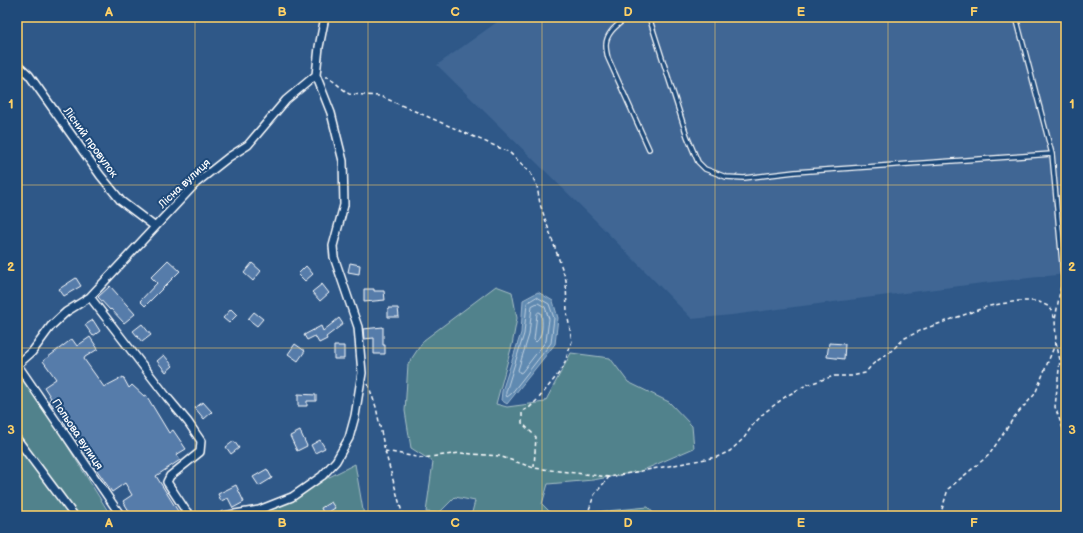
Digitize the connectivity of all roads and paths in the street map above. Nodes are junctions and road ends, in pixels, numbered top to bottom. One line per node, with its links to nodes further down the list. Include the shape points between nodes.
1 (325, 17): 6 (street)
2 (627, 17): 7 (lane, via 608,37 608,58)
3 (649, 17): 8 (lane, via 687,136 698,162 705,169 726,176 744,178 795,172)
4 (1016, 17): 8 (lane)
5 (17, 64): 9 (street, Лісний провулок, via 29,75 121,201)
6 (316, 75): 9 (street, Лісна вулиця, via 286,100 248,145 196,183); 15 (street, via 331,113 343,161 344,205 333,246 334,257 358,328); 19 (path, via 328,77 349,94 380,96 509,152 530,172 537,186 540,204 566,280 567,313 572,341 563,368 539,398 522,411 522,423 536,437)
7 (649, 149)
8 (1052, 154): 10 (lane)
9 (154, 226): 11 (street, Лісна вулиця)
10 (1063, 274): 12 (path)
11 (90, 297): 14 (street, Лісна вулиця, via 66,312 51,326 32,352); 23 (street, via 201,441 200,452 170,476 167,482)
12 (1055, 320): 13 (path); 20 (path, via 1050,307 1037,301 989,306 905,338 865,373 834,376 806,384 764,412 744,438 730,451 717,457)
13 (1056, 342): 16 (path, via 1060,360 1055,407); 27 (path, via 1035,394 1015,416 989,455 948,489)
14 (17, 364): 22 (street, Польова вулиця)
15 (362, 373): 18 (path, via 376,407); 24 (street, via 356,416 349,438 336,461 322,476 292,497 259,510)
16 (1066, 437)
17 (17, 439): 21 (street)
18 (385, 451): 19 (path, via 422,458 460,452 499,456); 25 (path)
19 (534, 468): 20 (path)
20 (610, 477): 26 (path, via 594,495)
21 (73, 514)
22 (121, 516)
23 (191, 516)
24 (222, 516)
25 (403, 516)
26 (587, 516)
27 (940, 516)

